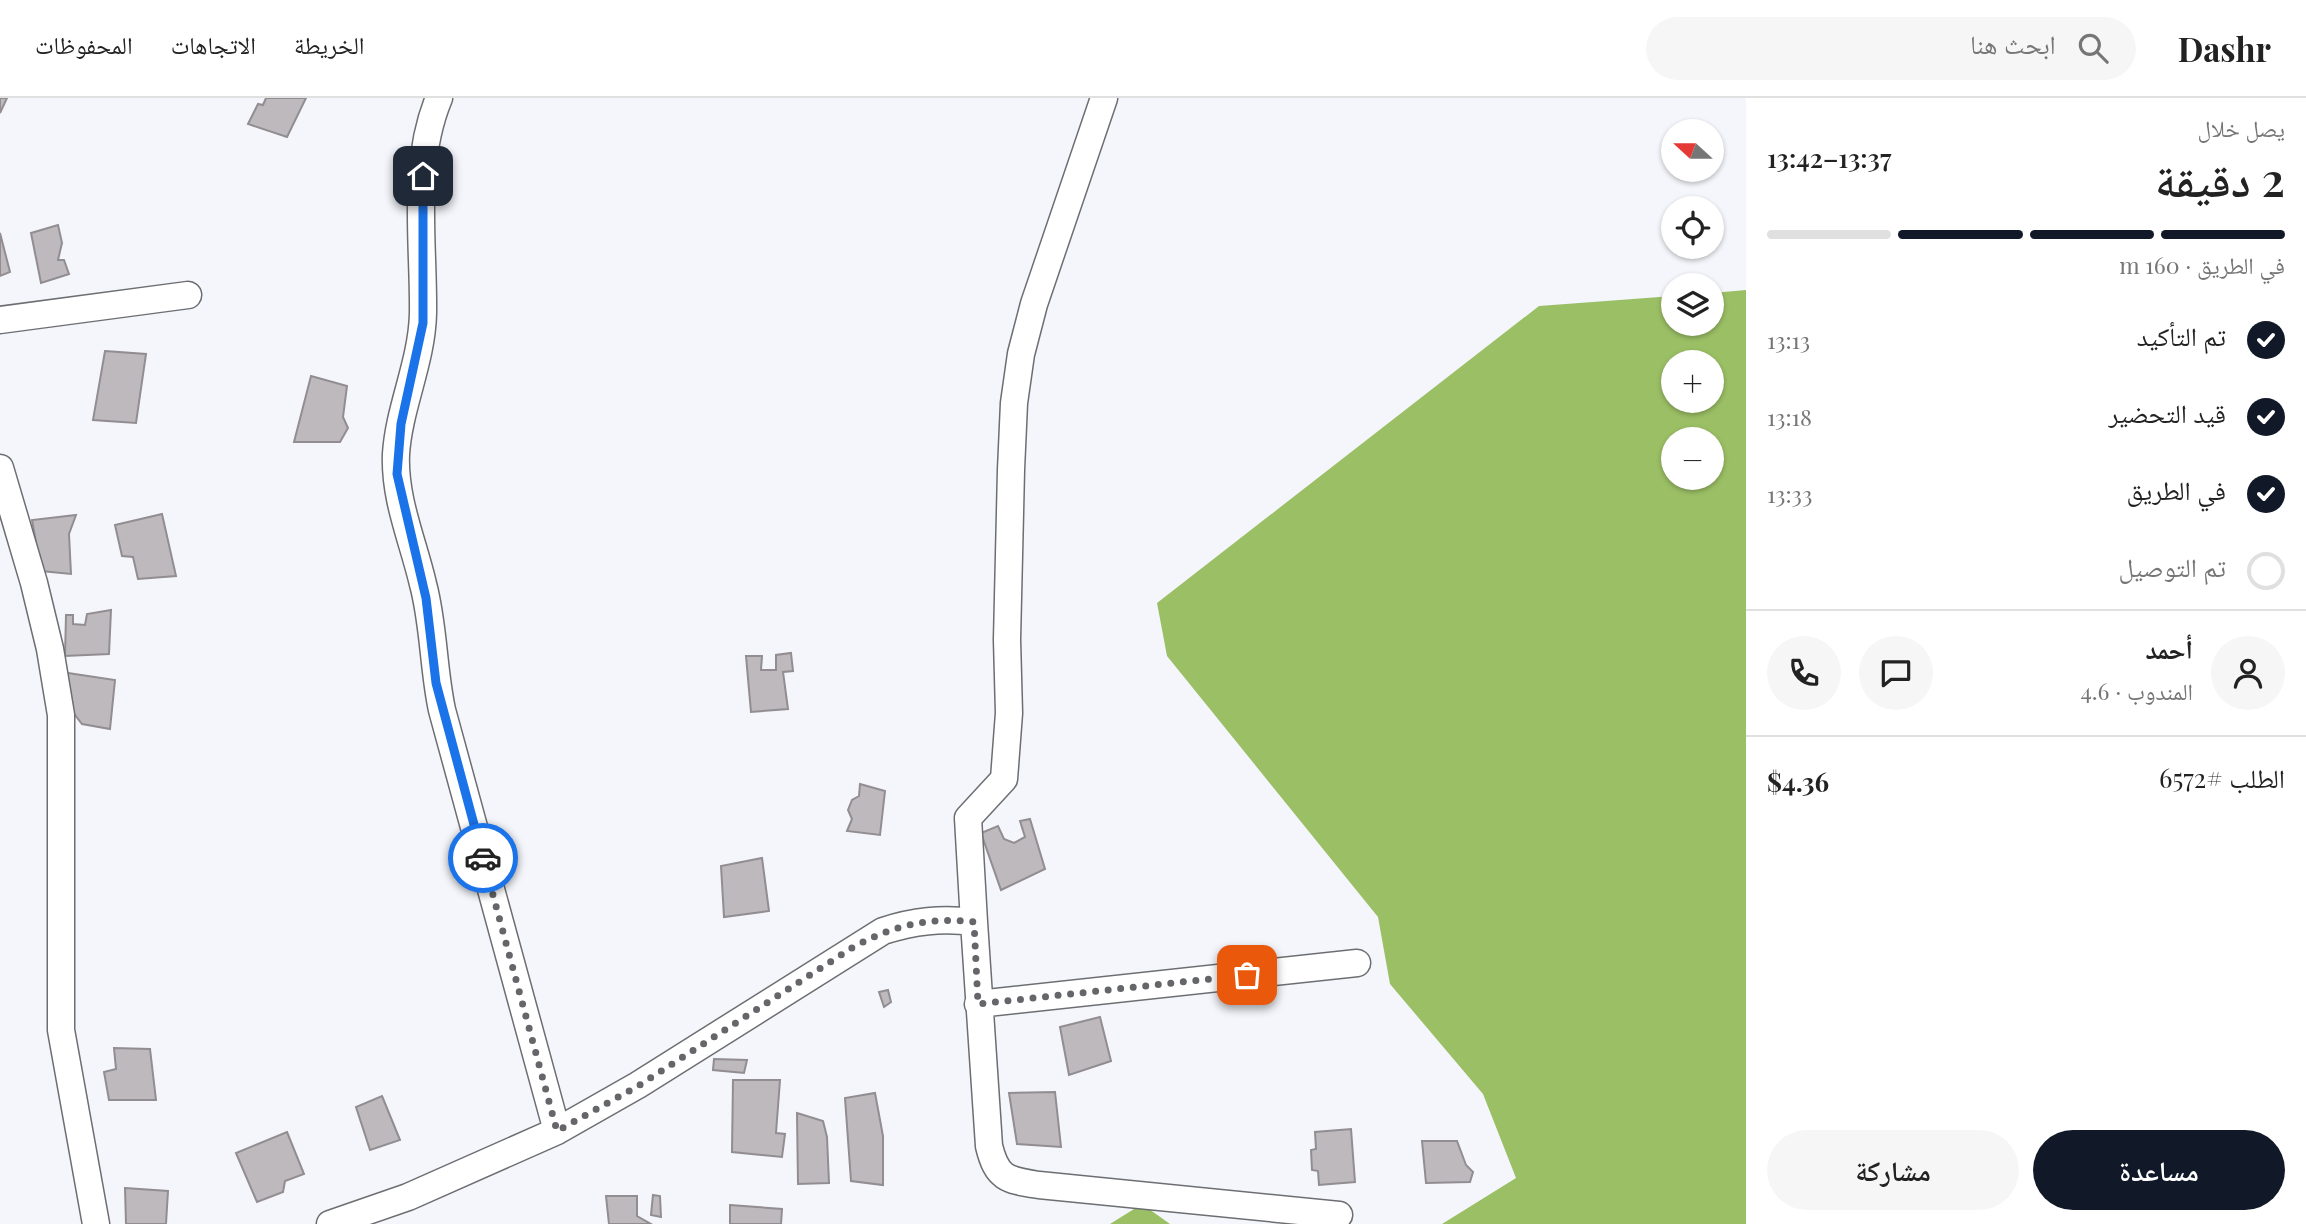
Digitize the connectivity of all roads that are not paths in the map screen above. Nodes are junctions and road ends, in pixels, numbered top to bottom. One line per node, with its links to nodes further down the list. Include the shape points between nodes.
1 (439, 98): 10 (street, via 424,153 423,323 398,443 397,474 426,598 442,710)
2 (1104, 98): 7 (street, via 1034,304 1017,377 1008,557 1007,748 1004,779 968,818)
3 (188, 295): 4 (street)
4 (0, 320)
5 (0, 468): 6 (street)
6 (9, 528): 12 (street, via 50,649 61,715 61,1030)
7 (974, 922): 9 (street); 10 (street, via 928,920 883,931 638,1086)
8 (1357, 963): 9 (street)
9 (978, 1004): 11 (street, via 989,1146 996,1169 1012,1181)
10 (557, 1131): 13 (street, via 408,1197)
11 (1339, 1215)
12 (96, 1224)
13 (330, 1224)

